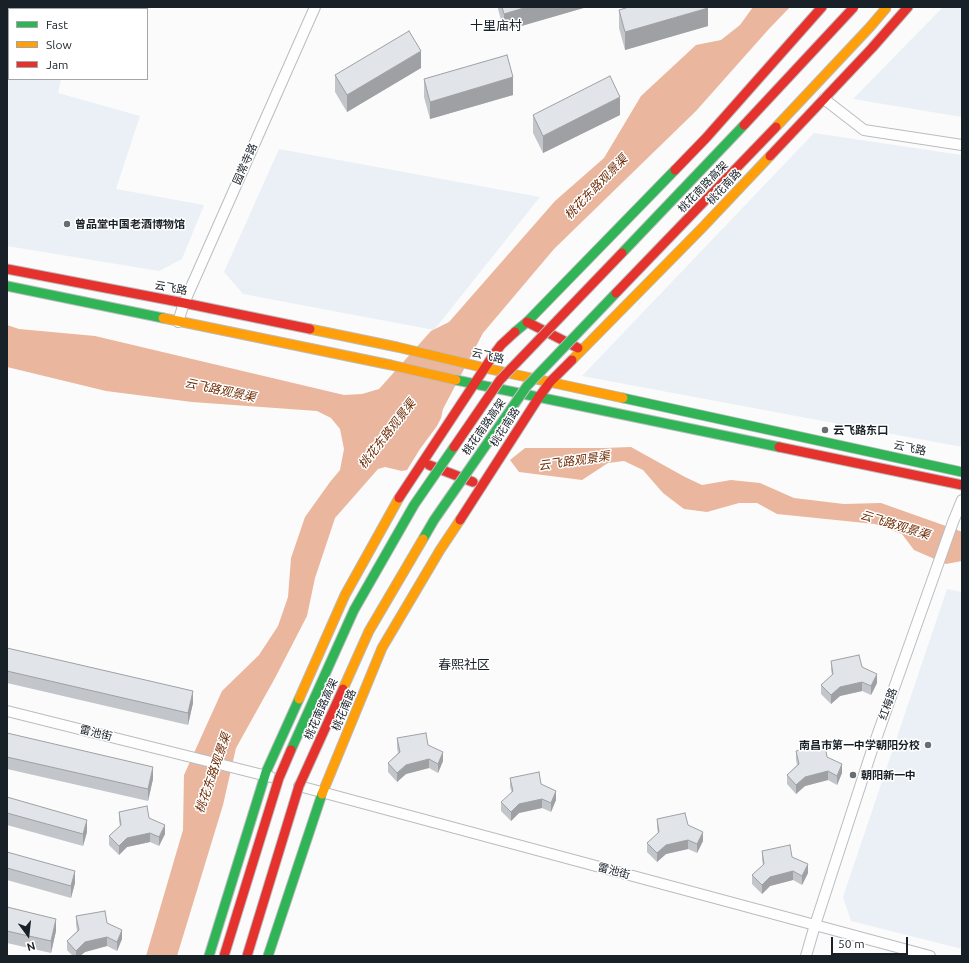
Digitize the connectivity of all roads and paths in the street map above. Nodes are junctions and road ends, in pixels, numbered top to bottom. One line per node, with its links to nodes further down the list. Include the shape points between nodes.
1 (315, 7): 10 (street, 园常寺路)
2 (822, 7): 12 (main road, via 706,138)
3 (854, 7): 25 (main road, 桃花南路高架, bridge, via 500,380 414,504 354,610)
4 (887, 7): 26 (main road, 桃花南路高架, bridge, via 747,158 527,386 434,520 369,631)
5 (908, 7): 6 (main road, 桃花南路)
6 (824, 99): 7 (street, via 864,130); 13 (main road, 桃花南路)
7 (962, 145)
8 (7, 269): 10 (main road, 云飞路)
9 (7, 286): 11 (main road)
10 (184, 303): 11 (street, 园常寺路); 14 (main road, 云飞路)
11 (178, 322): 15 (main road)
12 (528, 322): 13 (main road); 14 (main road, via 501,345)
13 (582, 350): 16 (main road, 桃花南路)
14 (481, 367): 15 (main road); 16 (main road, 云飞路)
15 (471, 382): 17 (main road); 18 (main road)
16 (550, 382): 17 (main road, 桃花南路); 19 (main road, 云飞路)
17 (539, 397): 20 (main road); 21 (main road, 桃花南路)
18 (422, 463): 21 (main road); 24 (main road, via 402,492 345,595)
19 (962, 472)
20 (962, 485)
21 (482, 486): 27 (main road, 桃花南路, via 440,550 382,648)
22 (962, 500): 28 (street, 红梅路, via 871,753)
23 (7, 711): 24 (street, 雷池街)
24 (264, 775): 25 (street, 雷池街); 29 (main road)
25 (279, 778): 30 (main road, 桃花南路高架, bridge)
26 (299, 786): 27 (street, 雷池街); 31 (main road, 桃花南路高架, bridge)
27 (322, 793): 28 (street, 雷池街); 32 (main road, 桃花南路)
28 (815, 925): 33 (street, 红梅路); 34 (street, 雷池街)
29 (209, 956)
30 (224, 956)
31 (247, 956)
32 (268, 956)
33 (806, 956)
34 (930, 956)

